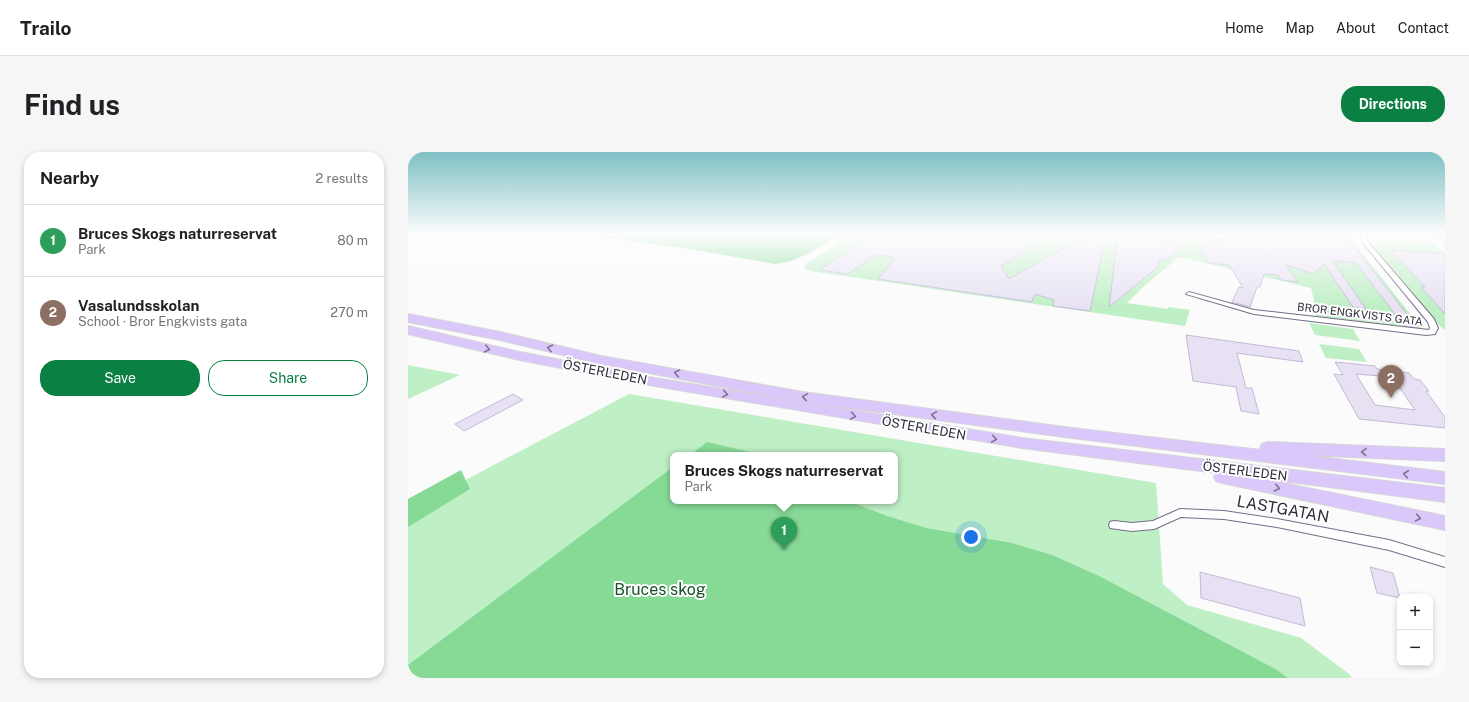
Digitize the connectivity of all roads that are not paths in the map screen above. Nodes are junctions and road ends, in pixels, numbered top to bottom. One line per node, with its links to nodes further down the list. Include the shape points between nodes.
1 (1379, 259): 2 (street, BROR ENGKVISTS GATA, via 1431,321 1434,328 1432,332 1254,312)
2 (1189, 294)
3 (408, 313): 7 (main road)
4 (408, 318): 7 (main road, ÖSTERLEDEN)
5 (408, 330): 7 (main road, ÖSTERLEDEN)
6 (408, 334): 7 (main road)
7 (460, 335): 8 (main road, ÖSTERLEDEN, one-way to 7, via 804,396); 9 (main road, ÖSTERLEDEN, one-way to 9, via 515,355 651,381 966,435)
8 (1072, 433): 10 (main road, one-way to 8, via 1270,448); 11 (main road, ÖSTERLEDEN, one-way to 8)
9 (1115, 455): 12 (main road, ÖSTERLEDEN); 13 (main road, one-way to 13)
10 (1445, 456)
11 (1445, 478)
12 (1445, 495)
13 (1445, 523)
14 (1114, 525): 15 (street, LASTGATAN, via 1154,525 1180,513 1224,515 1389,545)
15 (1445, 562)

